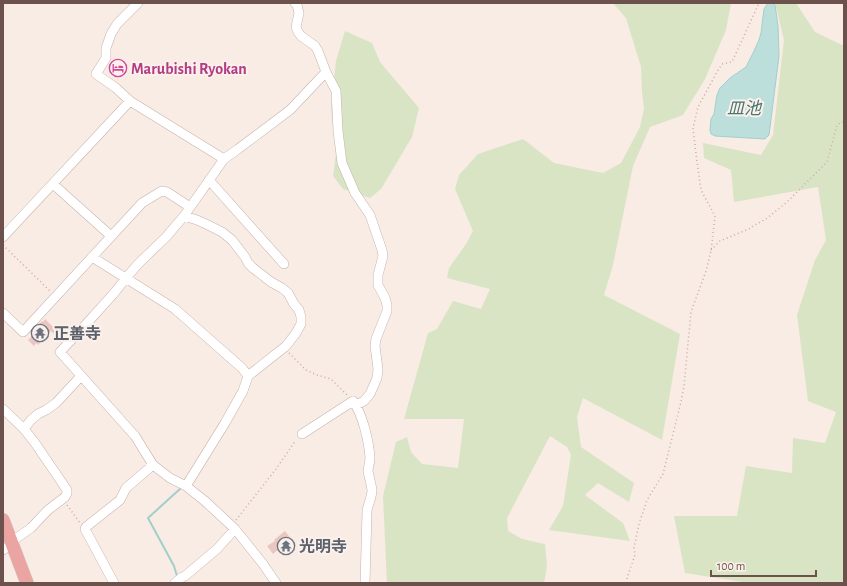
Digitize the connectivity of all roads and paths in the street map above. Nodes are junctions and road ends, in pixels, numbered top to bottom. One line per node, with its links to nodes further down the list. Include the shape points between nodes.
1 (138, 3): 5 (street, via 117,24 111,34 106,48 106,58 96,74)
2 (295, 3): 4 (street, via 298,9 298,32 315,46)
3 (759, 3): 15 (path, via 732,62 722,64 716,72 698,107 693,128 702,190 715,216)
4 (326, 72): 7 (street, via 290,110); 24 (street, via 336,91 342,163 355,193 370,215 383,256 378,285 387,310 376,339 377,378 364,401)
5 (130, 101): 7 (street); 9 (street)
6 (844, 122): 15 (path, via 837,125 827,162 787,202 751,228 720,241)
7 (224, 159): 8 (street)
8 (209, 180): 10 (street); 17 (street)
9 (53, 184): 12 (street); 13 (street)
10 (190, 206): 11 (street); 12 (street, via 172,194 162,191 142,203)
11 (184, 216): 18 (street); 21 (street, via 222,232 232,240 253,268 288,293 301,317 296,333)
12 (111, 236): 16 (street)
13 (3, 237)
14 (3, 245): 19 (path)
15 (711, 251): 40 (path, via 691,312 684,386 676,423 663,474 647,500 639,524 635,555)
16 (92, 257): 18 (street); 19 (street)
17 (284, 264)
18 (126, 278): 22 (street, via 60,352); 23 (street, via 175,309)
19 (56, 296): 20 (street, via 23,332)
20 (3, 313)
21 (285, 347): 23 (street); 24 (path, via 306,370 331,379)
22 (81, 376): 26 (street, via 56,402 38,414); 28 (street, via 135,436)
23 (248, 376): 29 (street, via 243,391 225,423)
24 (355, 403): 27 (street); 39 (street, via 369,446 368,469 372,490 367,511)
25 (3, 409): 26 (street)
26 (24, 429): 30 (street, via 67,490)
27 (302, 434): 32 (path, via 234,523)
28 (153, 465): 29 (street); 33 (street, via 126,488 120,500)
29 (186, 486): 32 (street)
30 (62, 499): 33 (path); 34 (street)
31 (3, 520): 34 (highway)
32 (234, 528): 37 (street, via 217,549); 38 (street)
33 (85, 529): 36 (street)
34 (9, 545): 35 (highway)
35 (28, 583)
36 (114, 583)
37 (175, 583)
38 (276, 583)
39 (365, 583)
40 (627, 583)

